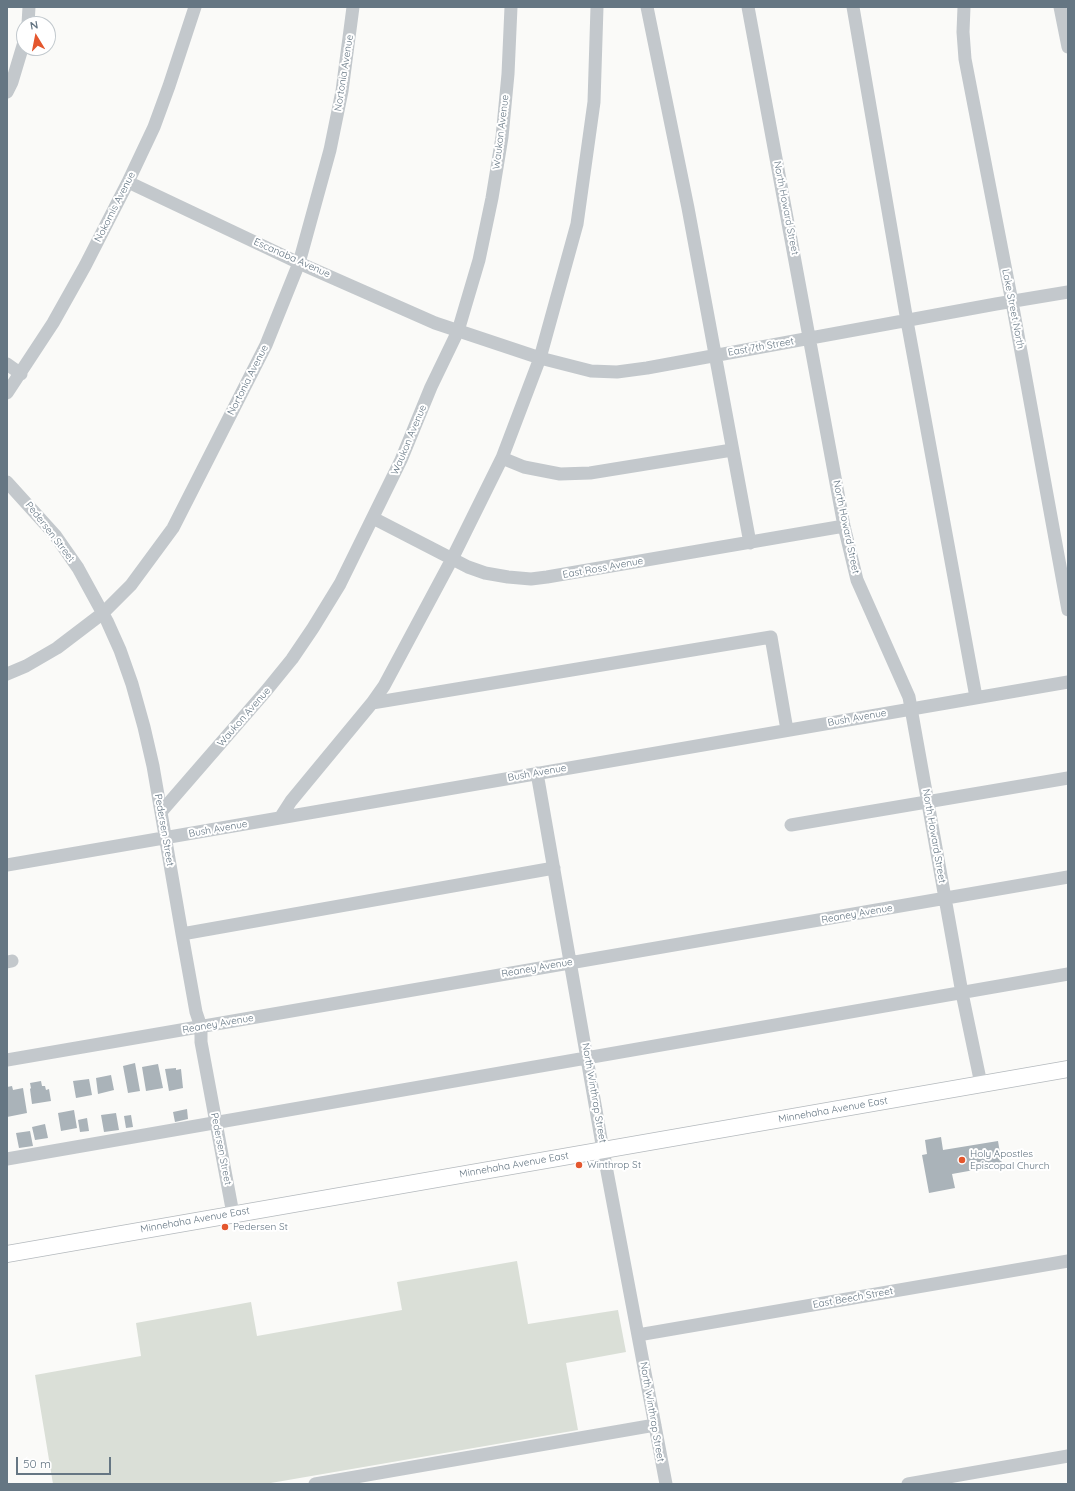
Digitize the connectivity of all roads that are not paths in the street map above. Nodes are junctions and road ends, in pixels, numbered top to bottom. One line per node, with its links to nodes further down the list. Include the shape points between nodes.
1 (195, 7): 13 (street, Nokomis Avenue, via 156,120)
2 (353, 7): 14 (street, Nortonia Avenue, via 342,91 330,150)
3 (511, 7): 18 (street, Waukon Avenue, via 501,144 479,260)
4 (597, 7): 21 (street, via 594,102 577,224)
5 (648, 7): 20 (street)
6 (748, 7): 19 (street, North Howard Street)
7 (853, 7): 17 (street)
8 (964, 7): 16 (street, Lake Street North, via 965,60)
9 (1060, 7): 10 (street)
10 (1068, 47)
11 (20, 56): 12 (street)
12 (7, 92)
13 (128, 182): 14 (street, Escanaba Avenue); 23 (street, Nokomis Avenue, via 57,317)
14 (299, 263): 18 (street, Escanaba Avenue); 33 (street, Nortonia Avenue, via 266,345 174,528 131,585)
15 (1068, 292): 16 (street, East 7th Street)
16 (1012, 302): 17 (street, East 7th Street); 32 (street, Lake Street North)
17 (907, 321): 19 (street, East 7th Street); 36 (street)
18 (458, 331): 21 (street, East 7th Street); 28 (street, Waukon Avenue)
19 (810, 339): 20 (street, East 7th Street); 29 (street, North Howard Street)
20 (715, 355): 21 (street, East 7th Street, via 617,372 591,371); 25 (street)
21 (540, 358): 26 (street)
22 (7, 364): 23 (street)
23 (21, 374): 24 (street, Nokomis Avenue)
24 (7, 393)
25 (732, 450): 26 (street, via 590,472 560,474 524,467); 30 (street)
26 (502, 458): 31 (street)
27 (7, 482): 33 (street, Pedersen Street, via 54,534 78,568)
28 (373, 518): 31 (street, East Ross Avenue); 43 (street, Waukon Avenue, via 340,584 292,658)
29 (844, 526): 30 (street, East Ross Avenue); 38 (street, North Howard Street, via 857,580)
30 (750, 543): 31 (street, East Ross Avenue, via 531,579 485,573)
31 (452, 559): 37 (street, via 384,686)
32 (1068, 610)
33 (103, 614): 34 (street, Nortonia Avenue, via 57,648); 43 (street, Pedersen Street, via 132,684 144,727)
34 (7, 674)
35 (1068, 682): 36 (street, Bush Avenue)
36 (976, 697): 38 (street, Bush Avenue)
37 (372, 703): 39 (street, via 771,637); 44 (street, via 291,801)
38 (912, 708): 39 (street, Bush Avenue); 42 (street, North Howard Street)
39 (787, 730): 40 (street, Bush Avenue)
40 (537, 773): 44 (street, Bush Avenue); 48 (street, North Winthrop Street)
41 (1068, 778): 42 (street)
42 (928, 802): 45 (street); 50 (street, North Howard Street)
43 (161, 812): 46 (street, Pedersen Street)
44 (280, 818): 46 (street, Bush Avenue)
45 (791, 825)
46 (166, 838): 47 (street, Bush Avenue); 51 (street, Pedersen Street)
47 (7, 865)
48 (554, 868): 51 (street); 52 (street, North Winthrop Street)
49 (1068, 876): 50 (street, Reaney Avenue)
50 (945, 899): 52 (street, Reaney Avenue); 54 (street, North Howard Street)
51 (182, 934): 55 (street, Pedersen Street, via 196,1012)
52 (570, 962): 55 (street, Reaney Avenue); 56 (street, North Winthrop Street)
53 (1068, 974): 54 (street)
54 (962, 993): 56 (street); 59 (street, North Howard Street)
55 (201, 1026): 57 (street, Reaney Avenue); 60 (street, Pedersen Street, via 201,1042)
56 (588, 1058): 60 (street); 61 (street, North Winthrop Street)
57 (7, 1060)
58 (1068, 1069): 59 (main road, Minnehaha Avenue East)
59 (981, 1084): 61 (main road, Minnehaha Avenue East)
60 (216, 1123): 62 (street); 63 (street, Pedersen Street)
61 (603, 1150): 63 (main road, Minnehaha Avenue East); 66 (street, North Winthrop Street)
62 (7, 1159)
63 (233, 1214): 64 (main road, Minnehaha Avenue East)
64 (7, 1254)
65 (1068, 1261): 66 (street, East Beech Street)
66 (638, 1335): 67 (street, North Winthrop Street)
67 (655, 1425): 69 (street); 70 (street, North Winthrop Street)
68 (1068, 1456): 71 (street)
69 (315, 1484)
70 (666, 1484)
71 (908, 1484)

